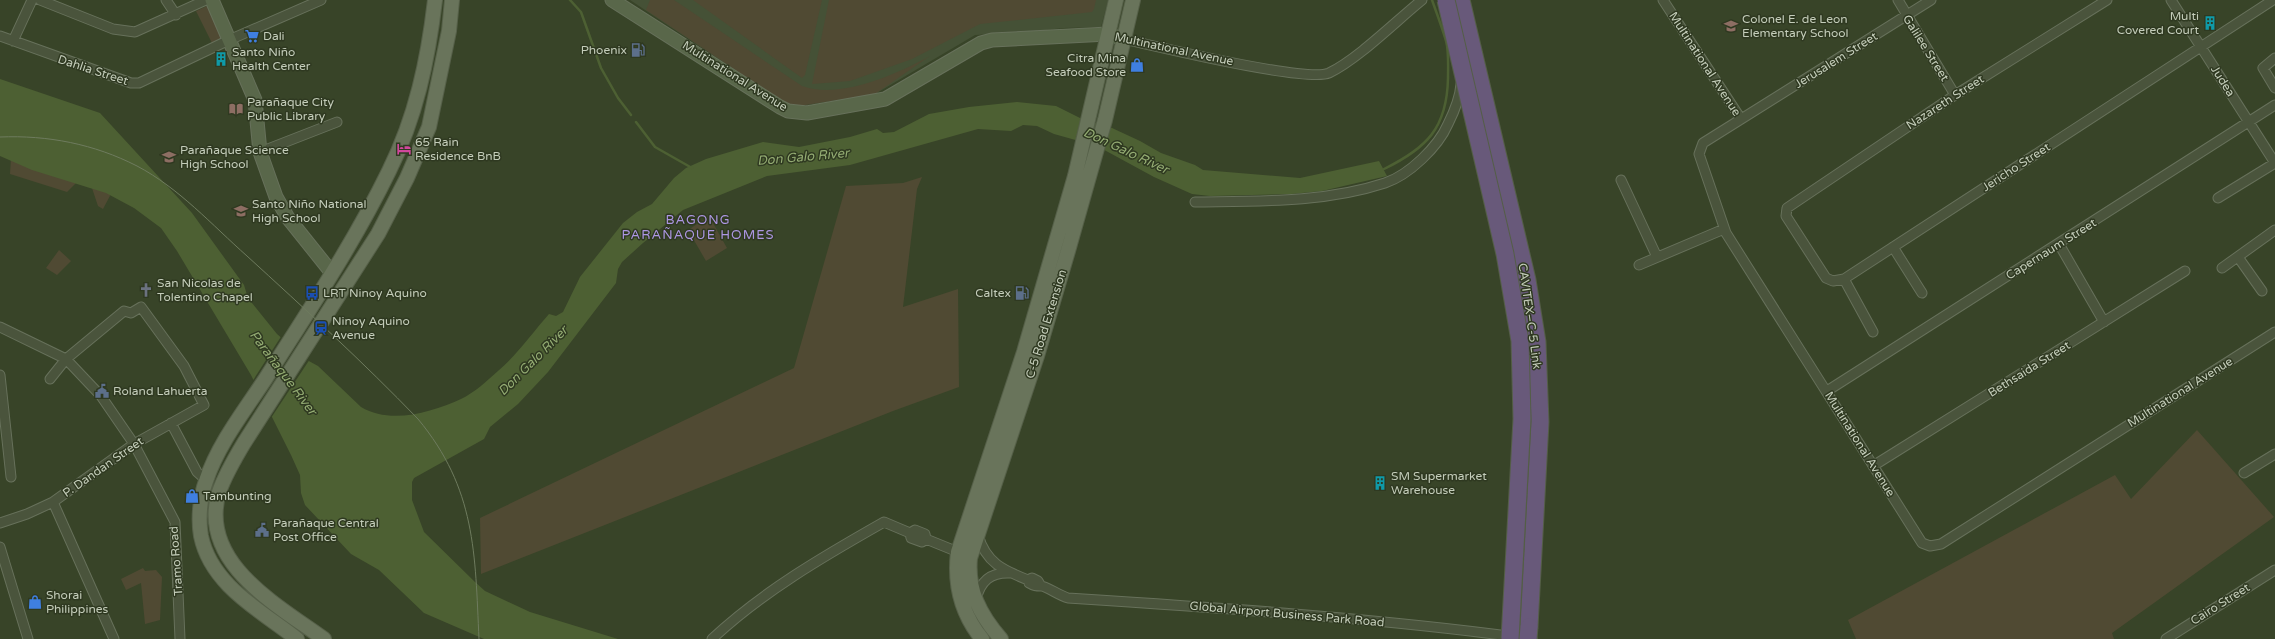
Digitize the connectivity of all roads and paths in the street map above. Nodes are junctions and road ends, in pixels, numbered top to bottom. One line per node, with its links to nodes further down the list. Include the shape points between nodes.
1 (32, 0): 27 (street)
2 (40, 0): 21 (street, via 113,29 135,32)
3 (166, 0): 21 (street)
4 (206, 0): 21 (street)
5 (212, 0): 25 (street)
6 (321, 0): 25 (street, Dahlia Street)
7 (435, 0): 38 (main road, via 424,74 411,120)
8 (452, 0): 39 (main road, via 449,31 429,127)
9 (612, 0): 23 (street, Multinational Avenue, via 780,107 807,113 885,99 981,43 992,40)
10 (1116, 0): 23 (main road, C-5 Road Extension)
11 (1133, 0): 26 (main road, C-5 Road Extension)
12 (1446, 0): 90 (highway, CAVITEX–C-5 Link, bridge, via 1505,254 1520,341 1522,419)
13 (1459, 0): 42 (street, via 1463,18 1459,40 1460,93 1443,136 1410,169 1386,183 1338,194 1262,203); 91 (highway, CAVITEX–C-5 Link, bridge, via 1524,266 1537,342 1540,422)
14 (1663, 0): 33 (street, Multinational Avenue)
15 (1898, 0): 22 (street, Galilee Street)
16 (1931, 0): 22 (street, Jerusalem Street)
17 (2107, 0): 31 (street, Nazareth Street)
18 (2171, 0): 28 (street, Judea)
19 (2273, 0): 28 (street, Jericho Street)
20 (1420, 2): 26 (street, Multinational Avenue, via 1358,52 1320,76 1307,76)
21 (176, 15)
22 (1906, 16): 31 (street, Galilee Street); 33 (street, Jerusalem Street)
23 (1108, 34): 26 (street, Multinational Avenue); 60 (main road, C-5 Road Extension, via 1091,116)
24 (0, 36): 27 (street, Dahlia Street)
25 (229, 40): 27 (street, Dahlia Street, via 146,81 131,83); 36 (street, via 255,100)
26 (1123, 40): 60 (main road, C-5 Road Extension, via 1096,154)
27 (13, 41)
28 (2201, 46): 35 (street, Judea); 46 (street, Jericho Street)
29 (2275, 58): 30 (street, via 2263,68)
30 (2275, 88)
31 (1955, 94): 53 (street, Nazareth Street, via 1787,208 1786,216 1826,278 1833,281)
32 (2275, 105): 35 (street, Capernaum Street)
33 (1741, 119): 43 (street, Multinational Avenue, via 1703,144 1699,154)
34 (337, 122): 36 (street)
35 (2249, 122): 37 (street, Judea); 45 (street, Capernaum Street)
36 (260, 152): 52 (street, via 276,197 288,218)
37 (2275, 163): 41 (street)
38 (390, 169): 39 (main road); 52 (main road)
39 (407, 178): 79 (main road, via 378,234 244,443 219,492 216,516 218,532 232,563 250,584)
40 (1622, 180): 47 (street)
41 (2218, 198)
42 (1195, 202)
43 (1724, 229): 47 (street); 64 (street, Multinational Avenue)
44 (2275, 230): 48 (street)
45 (2059, 244): 56 (street); 64 (street, Capernaum Street)
46 (1893, 247): 53 (street, Jericho Street); 55 (street)
47 (1657, 257): 49 (street)
48 (2238, 257): 50 (street); 54 (street)
49 (1639, 265)
50 (2222, 268)
51 (2185, 271): 56 (street, Bethsaida Street)
52 (332, 273): 71 (main road, via 230,434)
53 (1844, 279): 58 (street)
54 (2262, 291)
55 (1922, 293)
56 (2104, 322): 68 (street, Bethsaida Street)
57 (0, 327): 61 (street)
58 (1873, 332)
59 (2275, 332): 68 (street, Multinational Avenue, via 1941,544 1930,546 1922,543)
60 (1030, 354): 74 (main road, C-5 Road Extension); 76 (main road, C-5 Road Extension)
61 (66, 359): 63 (street); 65 (street, P. Dandan Street, via 124,311 131,313 142,307 184,366 204,405); 66 (street, Tramo Road, via 109,406)
62 (0, 375): 70 (street)
63 (50, 379)
64 (1827, 391): 68 (street, Multinational Avenue)
65 (171, 423): 66 (street, P. Dandan Street); 71 (street, via 197,472)
66 (134, 444): 72 (street, P. Dandan Street); 84 (street, Tramo Road, via 175,522)
67 (2275, 454): 69 (street)
68 (1873, 466)
69 (2244, 473)
70 (11, 476)
71 (206, 480): 81 (main road, via 200,514 206,555 217,574)
72 (53, 502): 73 (street, P. Dandan Street); 83 (street)
73 (0, 523)
74 (977, 532): 78 (street, Global Airport Business Park Road, via 986,556); 80 (main road, C-5 Road Extension, via 969,570 969,581)
75 (0, 547): 82 (street)
76 (958, 552): 87 (street, via 926,539 925,534 914,530 910,533 884,522 831,552); 88 (main road, C-5 Road Extension, via 956,570 960,599 965,614)
77 (2275, 570): 93 (street, Cairo Street)
78 (1010, 573): 80 (street, via 997,574 985,580 978,590); 92 (street, Global Airport Business Park Road, via 1028,580 1038,588 1041,586 1068,598 1460,629)
79 (263, 594): 81 (main road); 86 (main road)
80 (976, 601): 89 (main road, C-5 Road Extension, via 985,619)
81 (253, 606): 85 (main road)
82 (28, 639)
83 (114, 639)
84 (180, 639)
85 (297, 639)
86 (324, 639)
87 (712, 639)
88 (982, 639)
89 (1001, 639)
90 (1510, 639)
91 (1528, 639)
92 (1535, 639)
93 (2166, 639)

